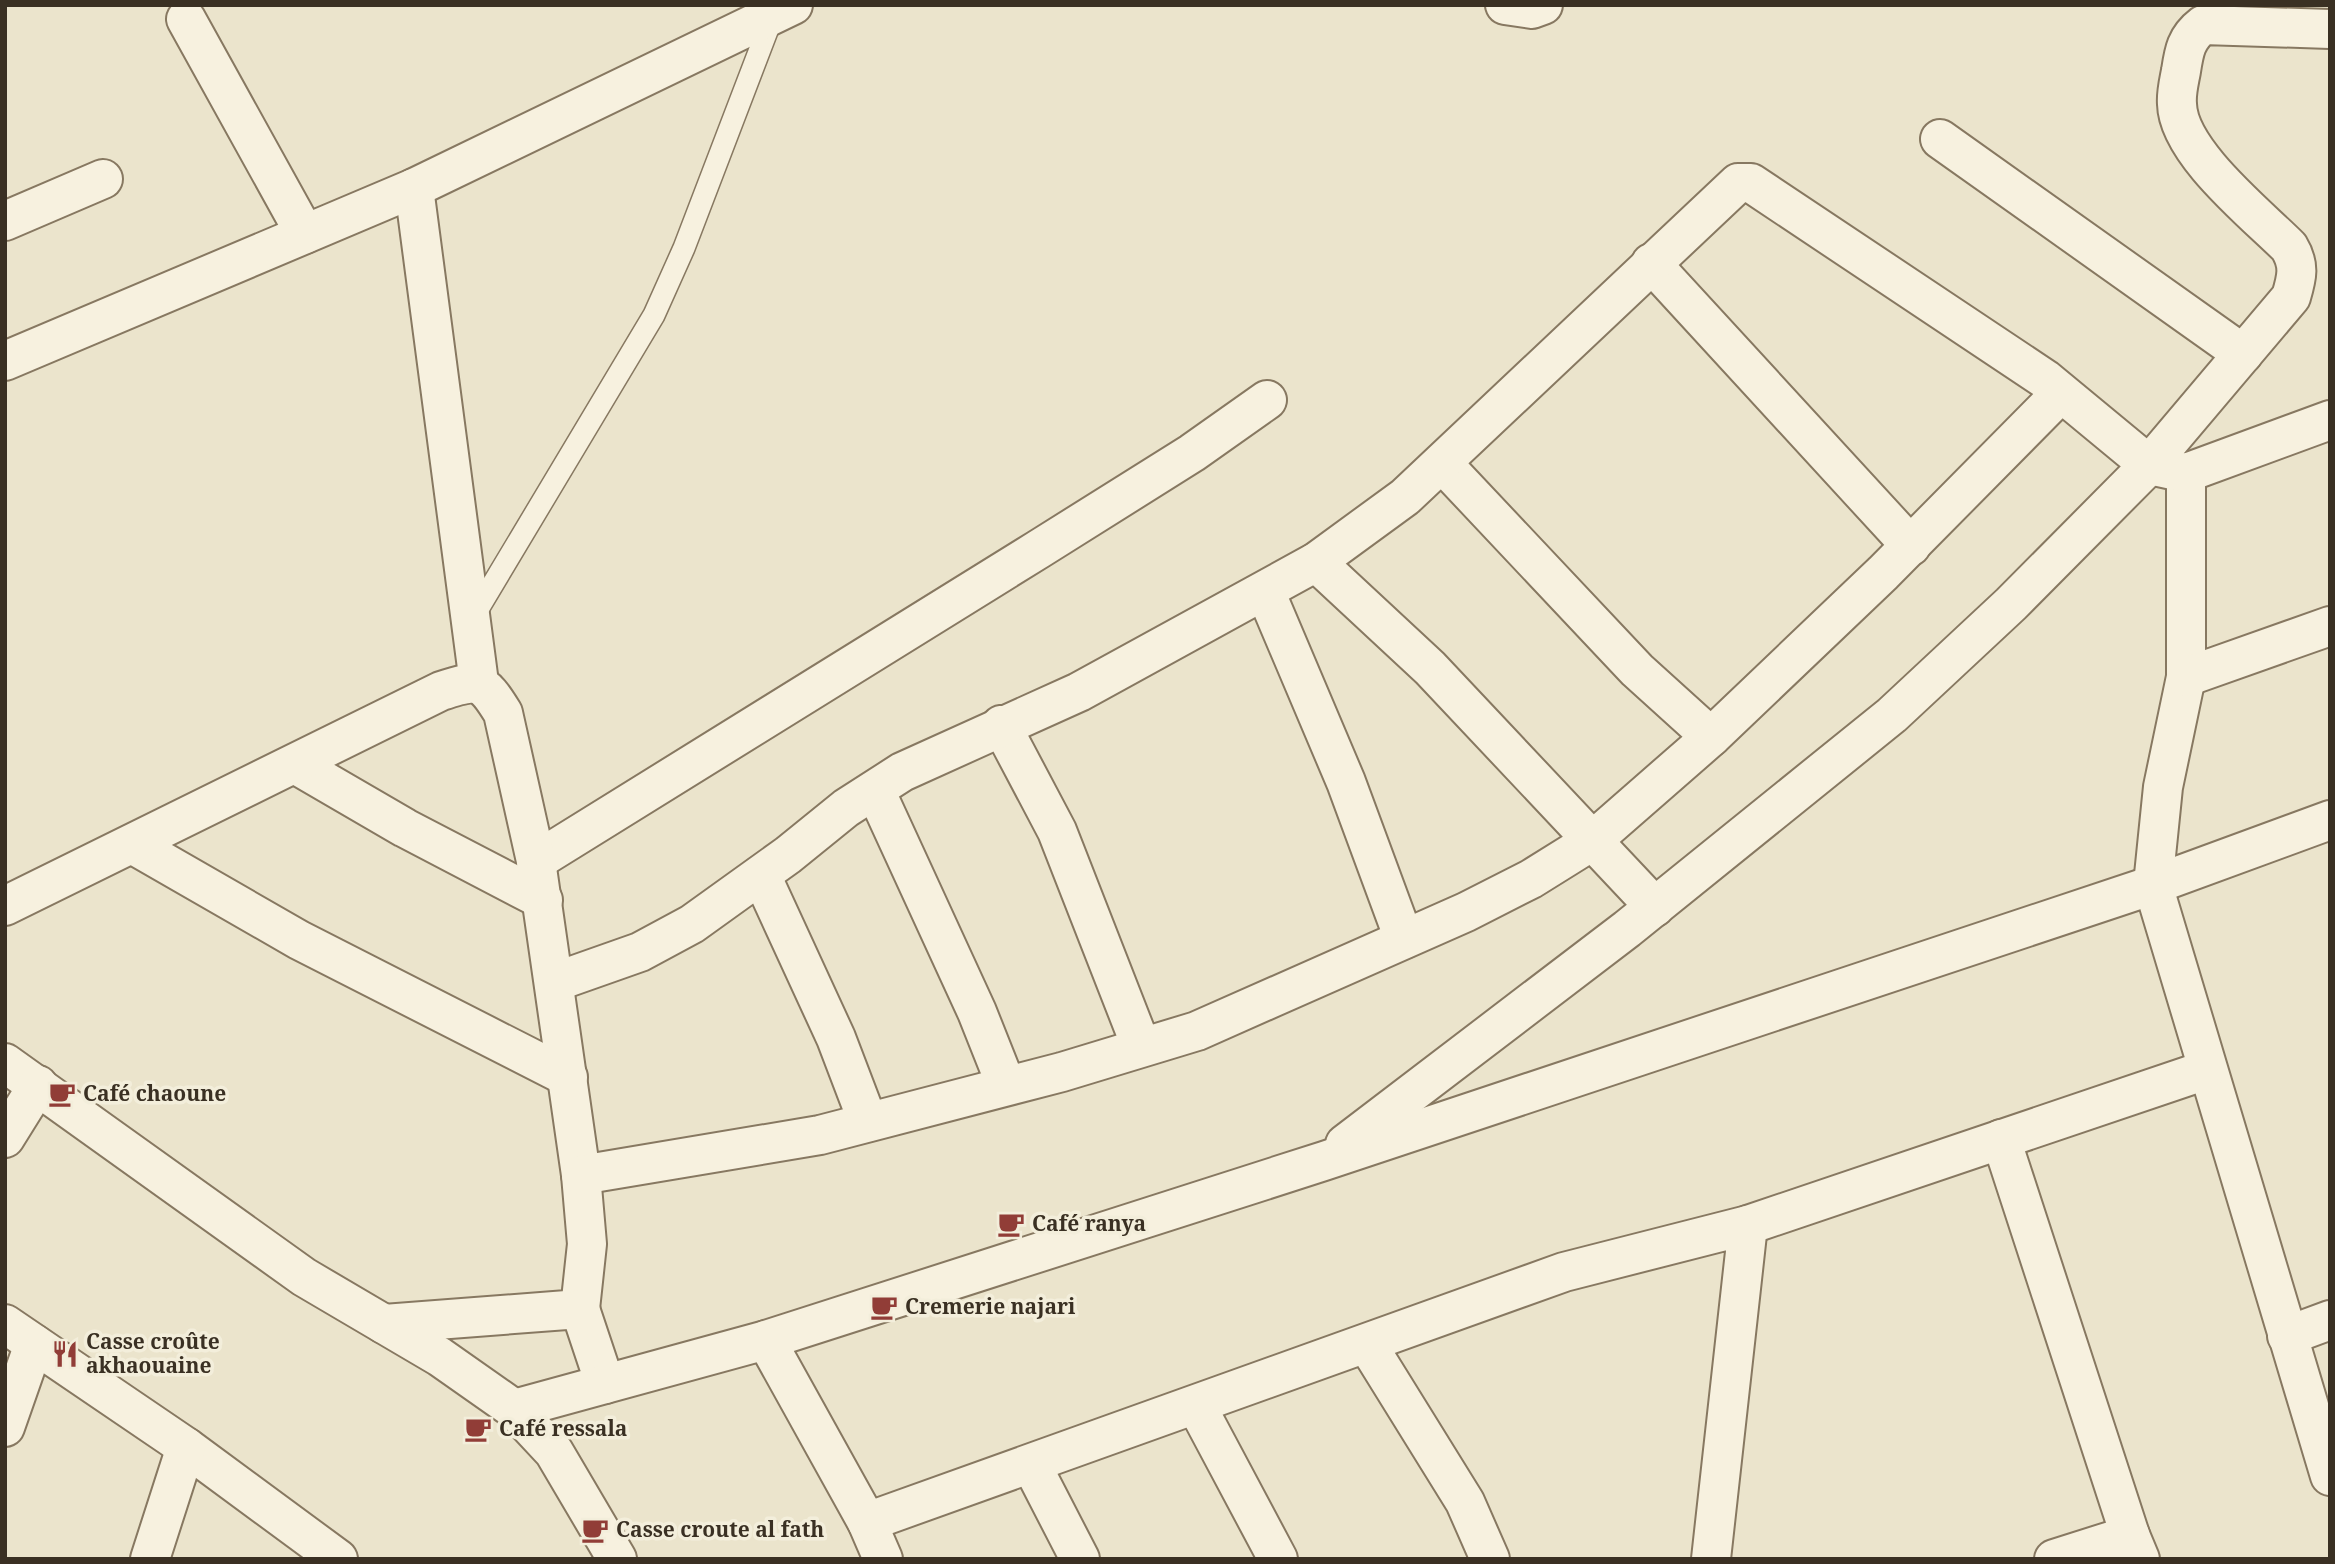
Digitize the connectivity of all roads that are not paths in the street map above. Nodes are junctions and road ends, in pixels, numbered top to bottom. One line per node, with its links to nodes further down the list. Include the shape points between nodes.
1 (1505, 5): 2 (street, via 1532,9)
2 (1543, 5)
3 (783, 12): 8 (street); 23 (lane, via 654,315)
4 (186, 19): 10 (street)
5 (2330, 29): 12 (street, via 2203,25 2184,48 2176,106 2189,139 2205,165 2297,259 2291,297)
6 (1940, 139): 12 (street)
7 (103, 179): 9 (street)
8 (414, 188): 10 (street); 23 (street)
9 (5, 222)
10 (305, 234): 13 (street)
11 (1651, 263): 14 (street, via 1738,183 1751,183); 17 (street); 20 (street)
12 (2243, 354): 18 (street)
13 (5, 361)
14 (2061, 393): 18 (street); 20 (street)
15 (1267, 400): 34 (street, via 1063,535)
16 (2330, 420): 19 (street)
17 (1442, 463): 21 (street, via 1387,512); 28 (street, via 1637,670)
18 (2149, 465): 19 (street); 39 (street, via 1892,715)
19 (2186, 473): 25 (street)
20 (1911, 546): 28 (street)
21 (1316, 562): 22 (street); 32 (street, via 1430,668)
22 (1265, 591): 27 (street, via 1079,692); 40 (street, via 1346,782)
23 (471, 620): 26 (street)
24 (2330, 626): 25 (street)
25 (2186, 677): 36 (street, via 2163,788)
26 (480, 684): 29 (street, via 470,682 441,691); 34 (street, via 503,713)
27 (1002, 725): 30 (street, via 902,772); 42 (street, via 1057,831)
28 (1711, 737): 32 (street)
29 (295, 764): 33 (street); 37 (street)
30 (875, 790): 35 (street); 47 (street)
31 (2330, 820): 36 (street)
32 (1592, 841): 39 (street); 40 (street, via 1531,879)
33 (132, 844): 38 (street); 45 (street, via 299,940)
34 (536, 861): 37 (street)
35 (761, 875): 41 (street, via 661,941 597,970); 48 (street, via 836,1038)
36 (2153, 885): 44 (street); 51 (street)
37 (543, 900): 41 (street)
38 (5, 906)
39 (1655, 907): 51 (street)
40 (1404, 939): 42 (street, via 1197,1031)
41 (555, 982): 45 (street)
42 (1141, 1046): 47 (street)
43 (5, 1063): 46 (street)
44 (2206, 1070): 50 (street); 58 (street)
45 (568, 1077): 52 (street)
46 (38, 1085): 49 (street); 56 (street, via 304,1277)
47 (1006, 1085): 48 (street)
48 (868, 1122): 52 (street, via 820,1135)
49 (5, 1138)
50 (2001, 1139): 53 (street); 69 (street)
51 (1324, 1161): 59 (street)
52 (581, 1175): 54 (street, via 586,1244)
53 (1748, 1225): 60 (street, via 1564,1272); 77 (street)
54 (580, 1309): 56 (street); 61 (street)
55 (2330, 1320): 58 (street)
56 (384, 1324): 63 (street)
57 (20, 1334): 64 (street); 65 (street)
58 (2287, 1336): 67 (street)
59 (766, 1340): 61 (street); 68 (street)
60 (1367, 1344): 62 (street); 76 (street, via 1465,1502)
61 (605, 1384): 63 (street)
62 (1196, 1405): 66 (street); 75 (street)
63 (514, 1409): 72 (street, via 554,1452)
64 (5, 1427)
65 (186, 1447): 70 (street); 71 (street)
66 (1031, 1464): 68 (street); 74 (street)
67 (2330, 1476)
68 (866, 1522): 73 (street)
69 (2135, 1547): 78 (street)
70 (150, 1559)
71 (338, 1559)
72 (617, 1559)
73 (883, 1559)
74 (1080, 1559)
75 (1278, 1559)
76 (1490, 1559)
77 (1711, 1559)
78 (2054, 1559)

